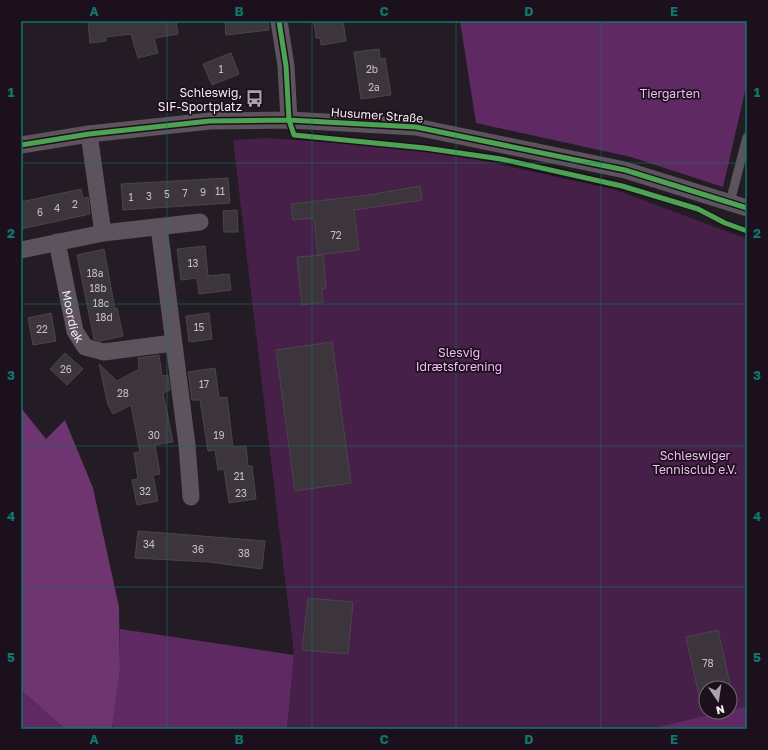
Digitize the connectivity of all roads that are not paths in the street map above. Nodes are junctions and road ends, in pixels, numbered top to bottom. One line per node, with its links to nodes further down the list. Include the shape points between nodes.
1 (279, 21): 2 (street, via 286,66)
2 (289, 120): 3 (street, Husumer Straße, via 210,121); 6 (street, Husumer Straße, via 416,127 625,170)
3 (89, 134): 5 (street, Husumer Straße); 10 (street)
4 (747, 136): 6 (lane)
5 (21, 145)
6 (730, 202): 7 (street, Husumer Straße)
7 (747, 208)
8 (200, 222): 9 (street)
9 (159, 227): 10 (street); 13 (street)
10 (103, 233): 11 (street)
11 (57, 242): 12 (street); 13 (street, Moordiek, via 75,330 85,347 104,352)
12 (21, 250)
13 (174, 344): 14 (street)
14 (191, 497)

